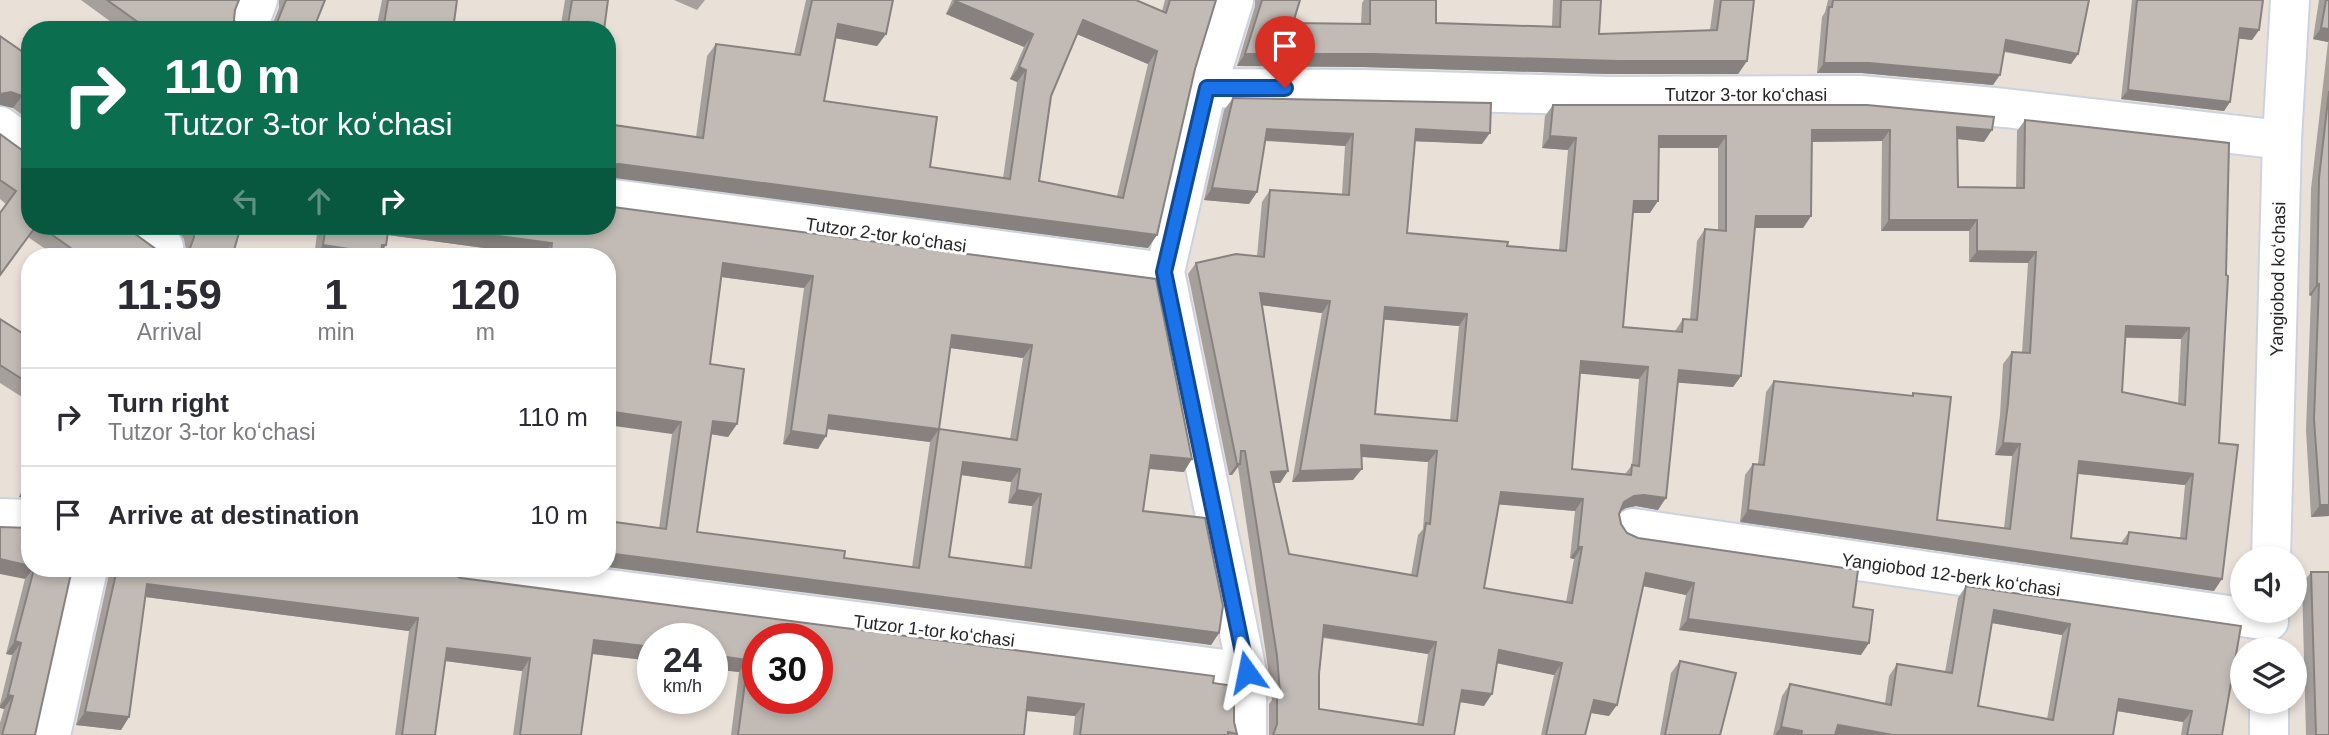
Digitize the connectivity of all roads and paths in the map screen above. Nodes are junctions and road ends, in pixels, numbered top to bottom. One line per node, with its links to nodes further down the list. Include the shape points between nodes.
1 (258, 0): 4 (street)
2 (1234, 0): 5 (street)
3 (2290, 0): 7 (street, Yangiobod koʻchasi)
4 (250, 21)
5 (1207, 88): 7 (street, Tutzor 3-tor koʻchasi, via 1609,96 1860,95); 10 (street)
6 (0, 126): 8 (street)
7 (2282, 139): 14 (street, Yangiobod koʻchasi)
8 (21, 141)
9 (616, 199): 10 (street, Tutzor 2-tor koʻchasi)
10 (1164, 272): 18 (street)
11 (0, 518): 12 (street)
12 (21, 519)
13 (1633, 528): 17 (street, Yangiobod 12-berk koʻchasi)
14 (2271, 546)
15 (87, 577): 20 (street)
16 (517, 577): 18 (street, Tutzor 1-tor koʻchasi)
17 (2270, 627)
18 (1247, 672): 21 (street)
19 (2269, 714): 22 (street)
20 (51, 735)
21 (1247, 735)
22 (2269, 735)

